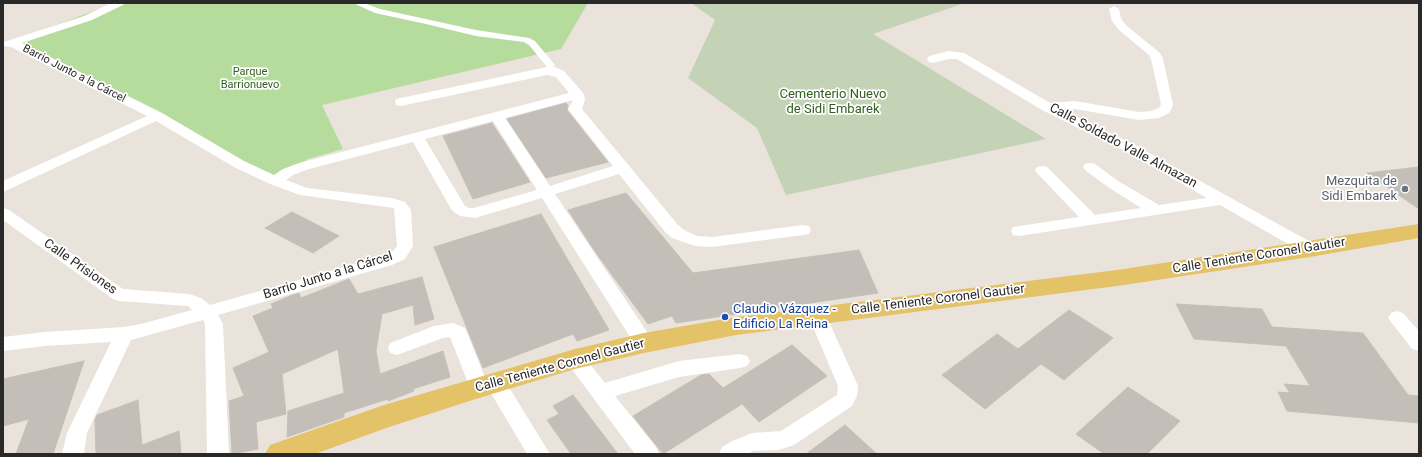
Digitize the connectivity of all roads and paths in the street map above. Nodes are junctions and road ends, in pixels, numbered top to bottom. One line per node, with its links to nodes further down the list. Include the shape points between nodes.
1 (119, 3): 4 (street, Barrio Junto a la Cárcel, via 88,18)
2 (356, 3): 6 (street, via 440,26 526,40 532,43)
3 (1114, 9): 9 (street, via 1119,23 1150,48 1157,59 1167,104 1164,110 1154,115 1139,116 1075,105)
4 (8, 44): 10 (street, Barrio Junto a la Cárcel)
5 (933, 60): 9 (street, Calle Soldado Valle Almazan, via 949,55 960,56)
6 (550, 65)
7 (577, 95): 8 (street, via 560,74 551,71); 11 (street); 14 (street, via 579,100 575,110)
8 (401, 102)
9 (1047, 107): 19 (street, Calle Soldado Valle Almazan, via 1130,148)
10 (157, 116): 16 (street, Barrio Junto a la Cárcel, via 250,170); 17 (street)
11 (497, 116): 12 (street); 18 (street)
12 (417, 136): 16 (street, via 304,166 288,172); 18 (street, via 462,212 475,212)
13 (1090, 167): 20 (street)
14 (622, 168): 18 (street); 23 (street, via 672,229 686,238 712,242)
15 (1042, 170): 22 (street)
16 (275, 181): 27 (street, Barrio Junto a la Cárcel, via 305,192 400,205 403,210 403,250 393,259)
17 (3, 187)
18 (546, 192): 31 (street)
19 (1222, 200): 20 (street); 26 (street, Calle Soldado Valle Almazan)
20 (1156, 210): 22 (street)
21 (3, 212): 27 (street, Calle Prisiones, via 119,295 189,300)
22 (1091, 220): 24 (street)
23 (803, 230)
24 (1019, 231)
25 (1416, 233): 26 (main road, Calle Teniente Coronel Gautier)
26 (1310, 249): 28 (main road, Calle Teniente Coronel Gautier, via 1117,278)
27 (208, 313): 30 (street); 40 (street, via 214,324)
28 (817, 315): 31 (main road, Calle Teniente Coronel Gautier, via 736,326); 44 (street, via 848,386 845,400 787,439 779,442 752,442)
29 (1397, 318): 33 (street)
30 (124, 334): 32 (street); 39 (street, via 77,433)
31 (644, 343): 35 (main road, Calle Teniente Coronel Gautier)
32 (3, 344)
33 (1419, 344)
34 (397, 348): 37 (street, via 441,331 453,330 458,333)
35 (574, 359): 37 (main road, Calle Teniente Coronel Gautier); 38 (street)
36 (740, 361): 38 (street, via 666,372)
37 (487, 385): 41 (main road, Calle Teniente Coronel Gautier, via 384,417); 42 (street)
38 (600, 393): 43 (street)
39 (73, 454)
40 (218, 454)
41 (280, 454)
42 (539, 454)
43 (648, 454)
44 (730, 454)

